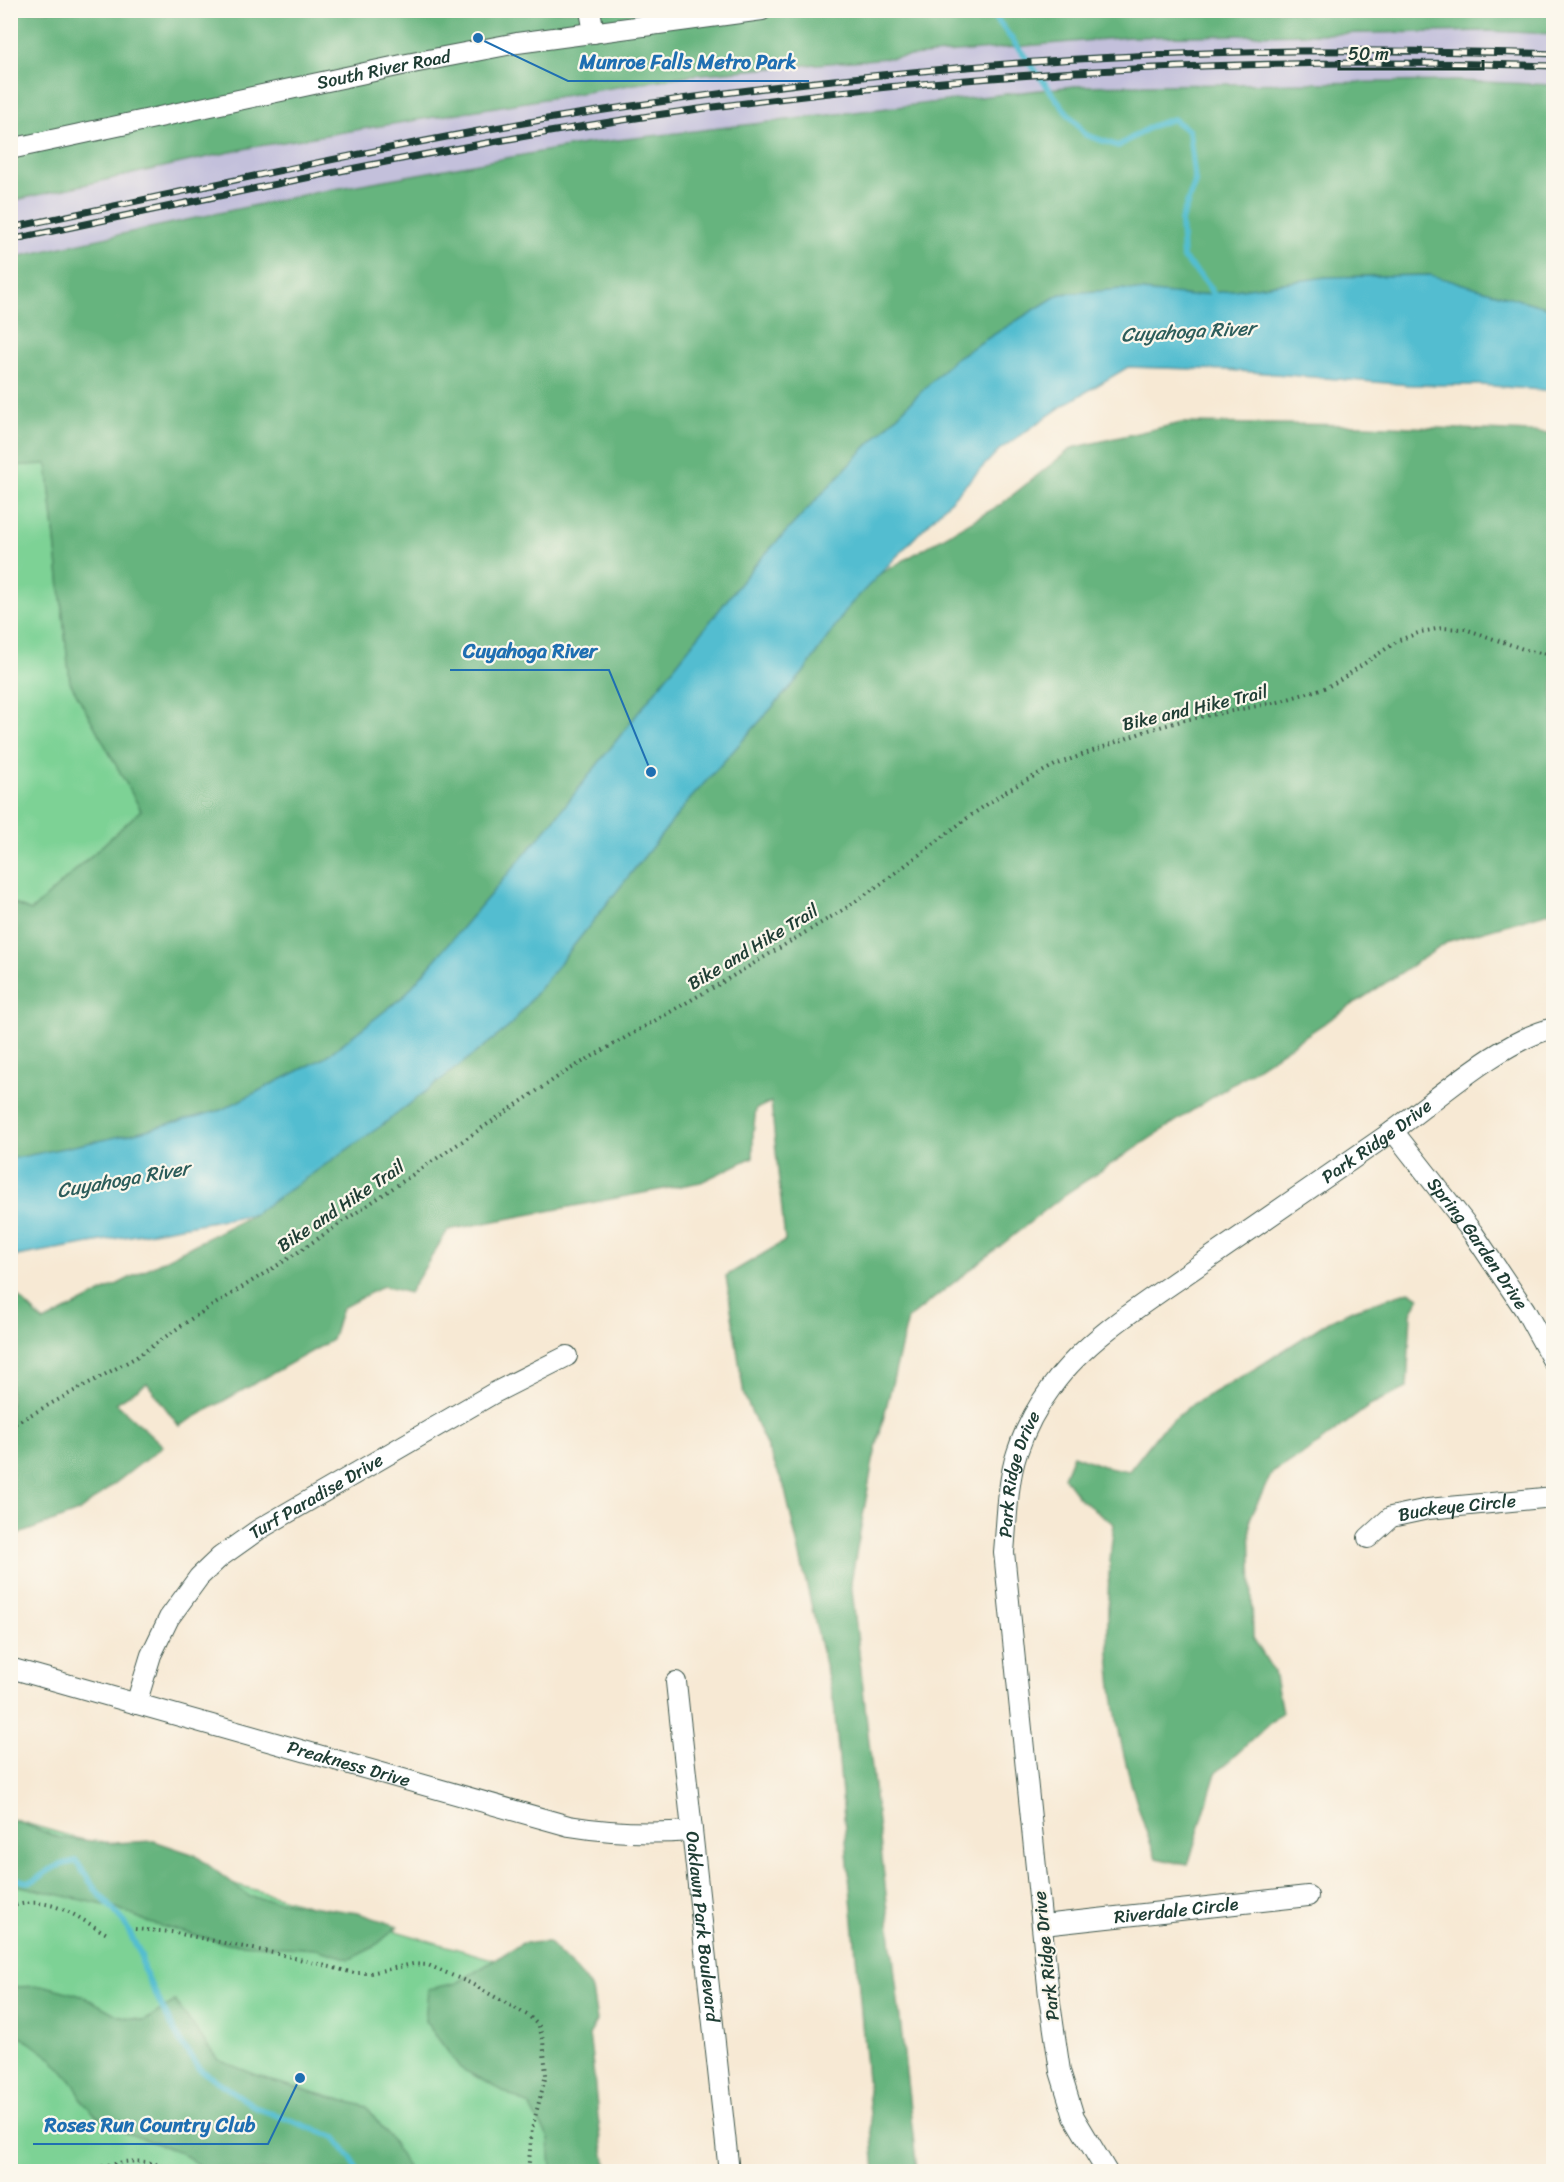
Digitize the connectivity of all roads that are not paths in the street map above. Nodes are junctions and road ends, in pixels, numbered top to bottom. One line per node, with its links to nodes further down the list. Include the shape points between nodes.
1 (590, 10): 3 (street)
2 (762, 10): 3 (street, South River Road)
3 (594, 33): 4 (street, South River Road, via 402,65)
4 (10, 149)
5 (1554, 1028): 6 (street, Park Ridge Drive, via 1521,1041 1480,1066)
6 (1393, 1131): 8 (street, Spring Garden Drive, via 1473,1233 1525,1310); 16 (street, Park Ridge Drive, via 1129,1314 1074,1360 1036,1411 1017,1454 1004,1552)
7 (567, 1356): 13 (street, Turf Paradise Drive, via 494,1393 258,1530 220,1557 169,1618)
8 (1554, 1363)
9 (1554, 1497): 10 (street, Buckeye Circle, via 1391,1516)
10 (1368, 1538)
11 (10, 1668): 13 (street, Preakness Drive)
12 (676, 1682): 14 (street, Oaklawn Park Boulevard)
13 (136, 1704): 14 (street, Preakness Drive, via 569,1826 627,1833)
14 (692, 1831): 17 (street, Oaklawn Park Boulevard)
15 (1308, 1896): 16 (street, Riverdale Circle)
16 (1043, 1925): 18 (street, Park Ridge Drive, via 1060,2071 1074,2118)
17 (729, 2172)
18 (1107, 2172)

